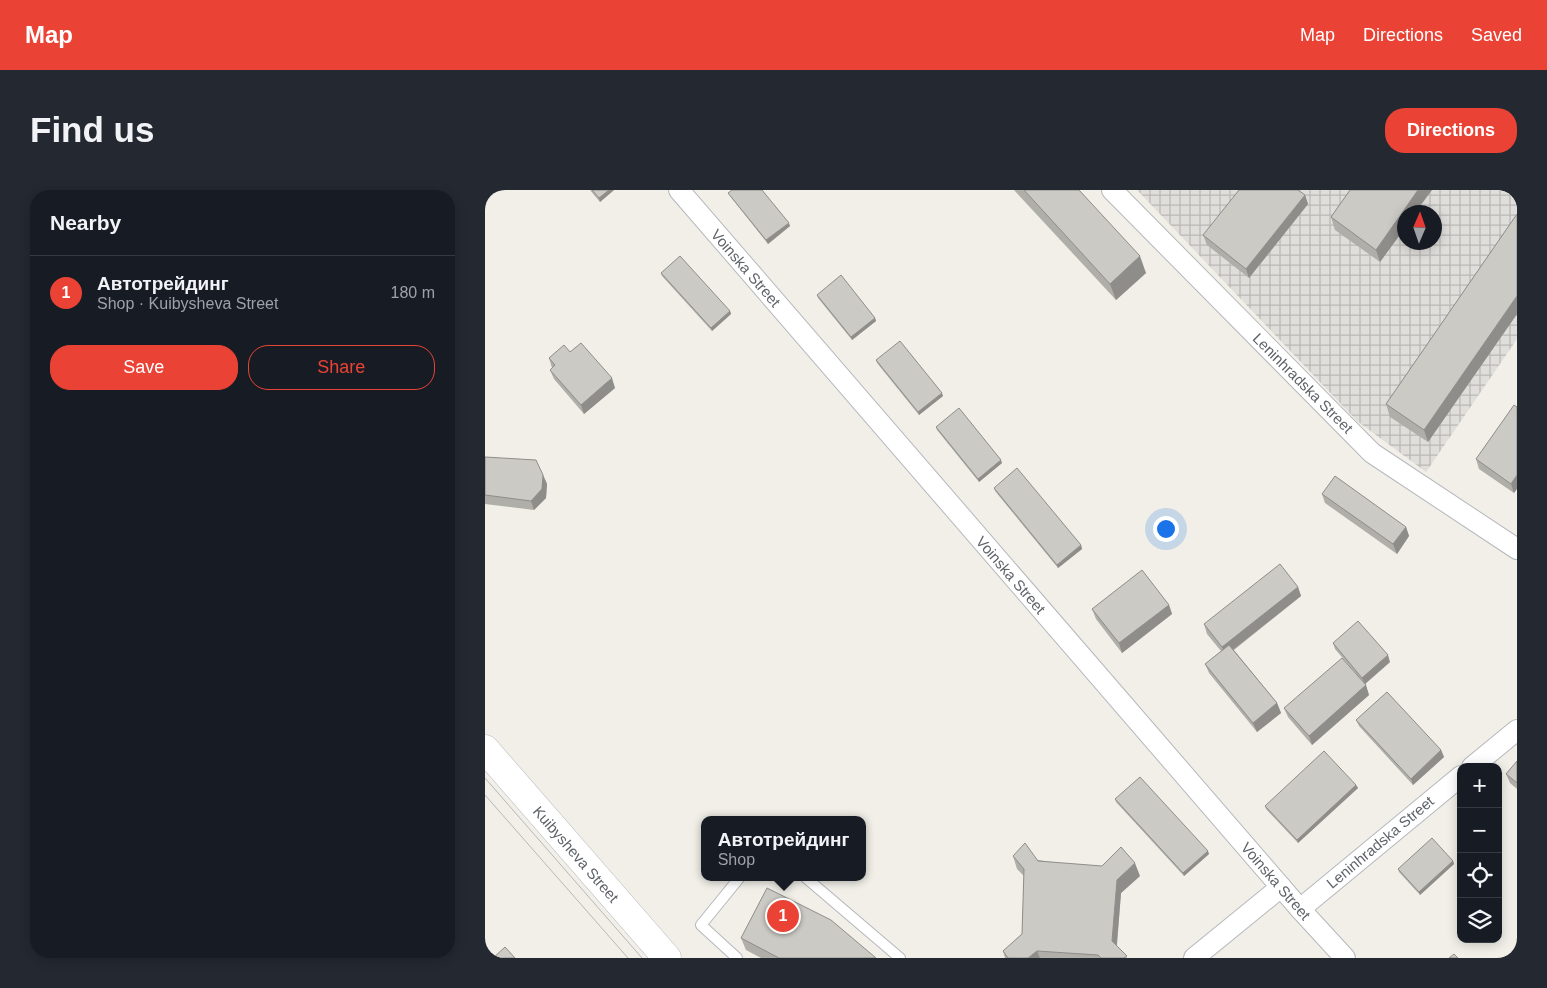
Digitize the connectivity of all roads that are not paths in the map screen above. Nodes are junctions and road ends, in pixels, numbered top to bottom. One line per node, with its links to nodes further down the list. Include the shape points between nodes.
1 (679, 190): 10 (street, Voinska Street)
2 (1112, 190): 3 (street, Leninhradska Street, via 1372,453)
3 (1515, 542)
4 (1517, 730): 6 (street)
5 (485, 750): 12 (main road, Kuibysheva Street)
6 (1477, 763)
7 (1457, 779): 11 (street, Leninhradska Street)
8 (737, 881): 13 (lane, via 701,926)
9 (810, 881): 14 (lane)
10 (1281, 887): 11 (street, Voinska Street); 15 (street)
11 (1300, 909): 16 (street, Voinska Street)
12 (667, 958)
13 (737, 958)
14 (900, 958)
15 (1194, 958)
16 (1345, 958)

